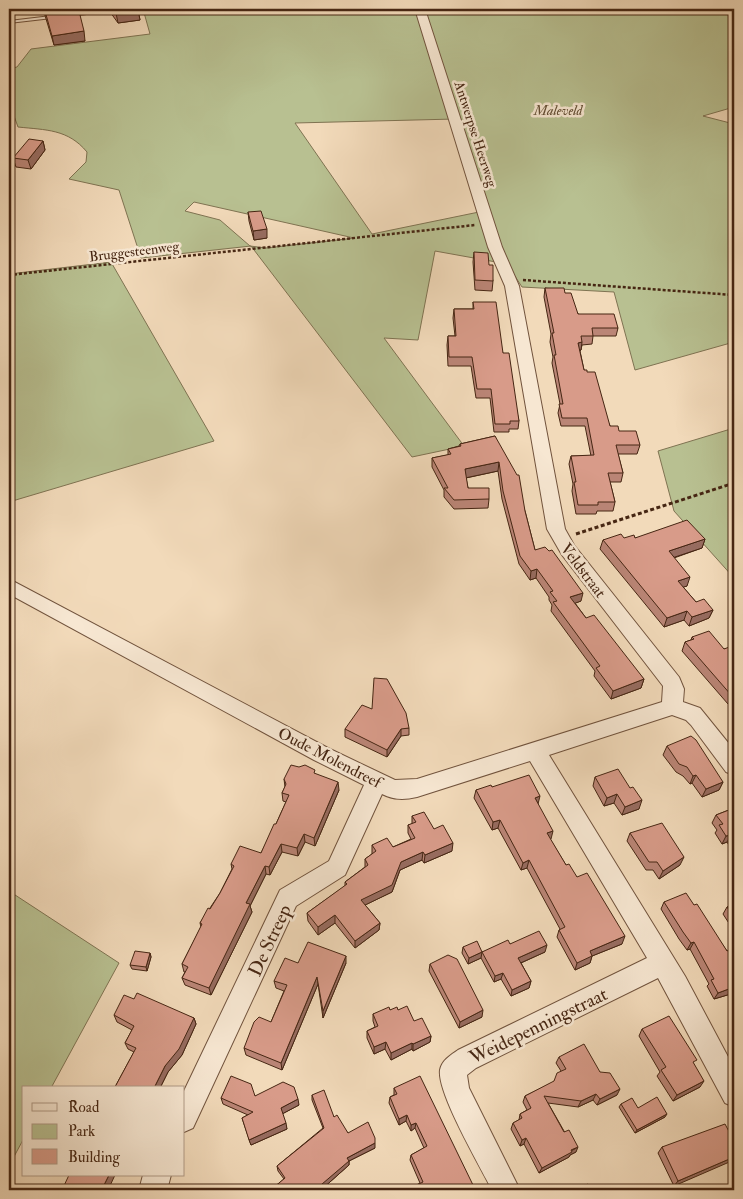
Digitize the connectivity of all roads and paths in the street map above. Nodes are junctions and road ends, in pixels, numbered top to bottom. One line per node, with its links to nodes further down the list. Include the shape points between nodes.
1 (420, 9): 4 (street, Antwerpse Heerweg)
2 (102, 11): 3 (lane)
3 (9, 22)
4 (488, 223): 5 (street, Antwerpse Heerweg); 6 (path, Bruggesteenweg)
5 (506, 273): 7 (path); 9 (street, Veldstraat, via 512,286 551,511)
6 (9, 275)
7 (734, 295)
8 (734, 483): 9 (path)
9 (561, 539): 11 (street, Veldstraat, via 672,683)
10 (9, 586): 14 (street, Oude Molendreef)
11 (672, 706): 12 (street, Oude Molendreef); 13 (street, via 693,714)
12 (535, 751): 14 (street, Oude Molendreef, via 406,790); 15 (street)
13 (734, 766)
14 (377, 783): 17 (street, De Streep, via 336,868 288,898)
15 (663, 963): 16 (street); 20 (street, Weidepenningstraat, via 467,1058 453,1070 456,1090)
16 (734, 1094)
17 (185, 1117)
18 (157, 1176): 19 (street)
19 (153, 1190)
20 (506, 1190)

